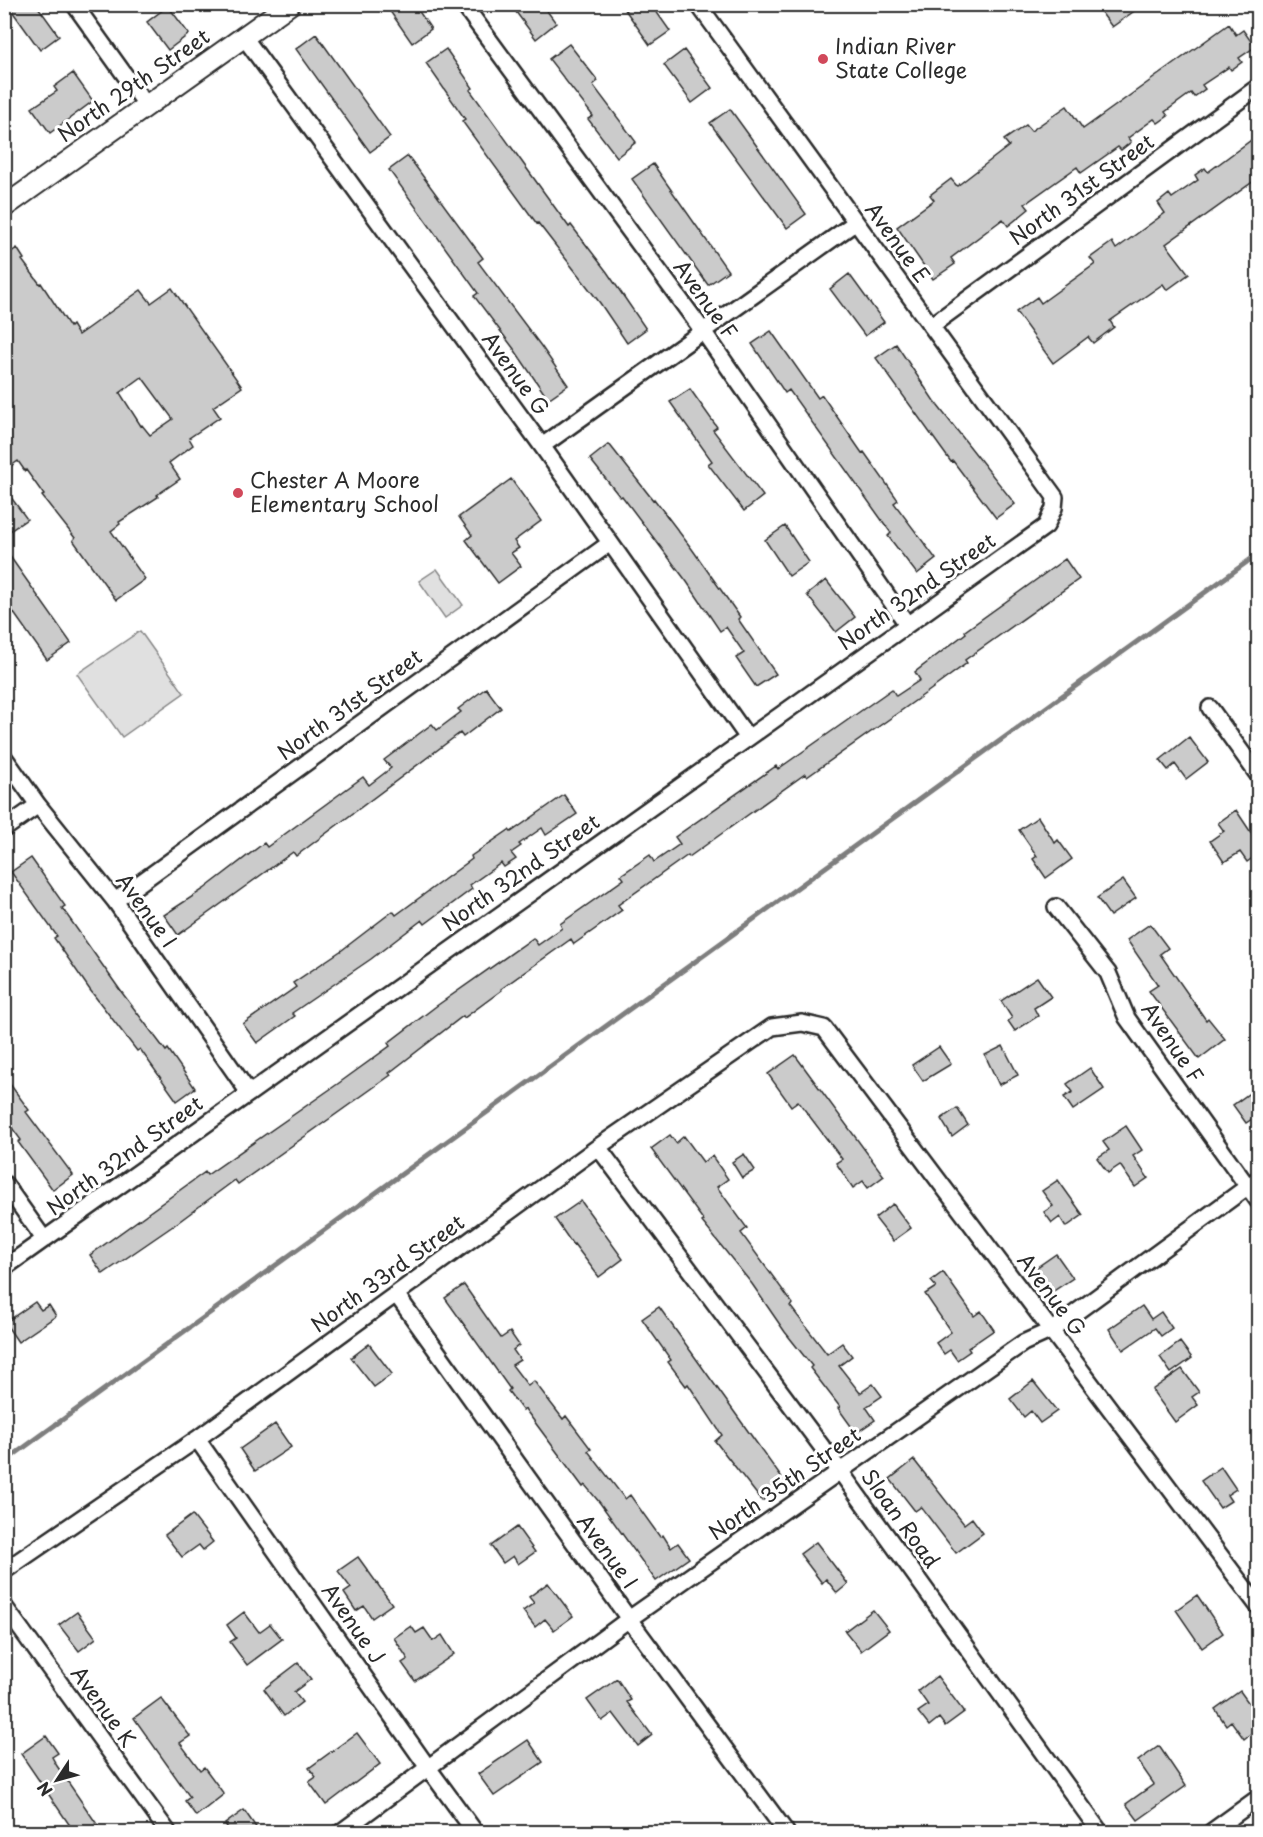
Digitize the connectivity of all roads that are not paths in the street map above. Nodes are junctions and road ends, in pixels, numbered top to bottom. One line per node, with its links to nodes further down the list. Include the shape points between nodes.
1 (74, 4): 7 (street)
2 (290, 4): 5 (street, North 29th Street)
3 (463, 4): 11 (street, Avenue F)
4 (698, 4): 9 (street, Avenue E)
5 (244, 37): 7 (street, North 29th Street); 12 (street, Avenue G)
6 (1258, 87): 10 (street, North 31st Street)
7 (147, 106): 8 (street, North 29th Street)
8 (4, 207)
9 (856, 222): 10 (street, Avenue E); 11 (street)
10 (931, 326): 13 (street, Avenue E, via 1055,496)
11 (703, 332): 12 (street); 15 (street, Avenue F)
12 (542, 446): 14 (street, Avenue G)
13 (1054, 508): 15 (street, North 32nd Street, via 1046,526)
14 (610, 543): 17 (street, Avenue G); 22 (street, North 31st Street)
15 (908, 624): 17 (street, North 32nd Street)
16 (1210, 708): 19 (street)
17 (748, 738): 25 (street, North 32nd Street)
18 (4, 757): 20 (street, Avenue I)
19 (1258, 775)
20 (38, 805): 21 (street); 22 (street, Avenue I)
21 (4, 829)
22 (115, 901): 25 (street, Avenue I)
23 (1056, 907): 28 (street, Avenue F, via 1108,973 1127,1018)
24 (802, 1023): 26 (street, North 33rd Street, via 772,1026); 33 (street, Avenue G, via 824,1028)
25 (249, 1093): 30 (street, North 32nd Street)
26 (598, 1146): 32 (street, North 33rd Street); 35 (street, Sloan Road)
27 (4, 1183): 30 (street)
28 (1253, 1183): 29 (street, Avenue F); 33 (street, North 35th Street)
29 (1258, 1201)
30 (44, 1239): 31 (street, North 32nd Street)
31 (4, 1268)
32 (396, 1294): 34 (street, North 33rd Street); 39 (street, Avenue I)
33 (1052, 1330): 35 (street, North 35th Street, via 1023,1343); 38 (street, Avenue G)
34 (198, 1439): 36 (street, North 33rd Street); 40 (street, Avenue J)
35 (840, 1471): 39 (street, North 35th Street); 46 (street, Sloan Road)
36 (4, 1571)
37 (4, 1606): 42 (street, Avenue K)
38 (1258, 1606)
39 (629, 1619): 40 (street, North 35th Street); 45 (street, Avenue I)
40 (429, 1769): 43 (street, North 35th Street); 44 (street, Avenue J)
41 (1258, 1798): 47 (street)
42 (168, 1833)
43 (341, 1833)
44 (475, 1833)
45 (786, 1833)
46 (1101, 1833)
47 (1211, 1833)

